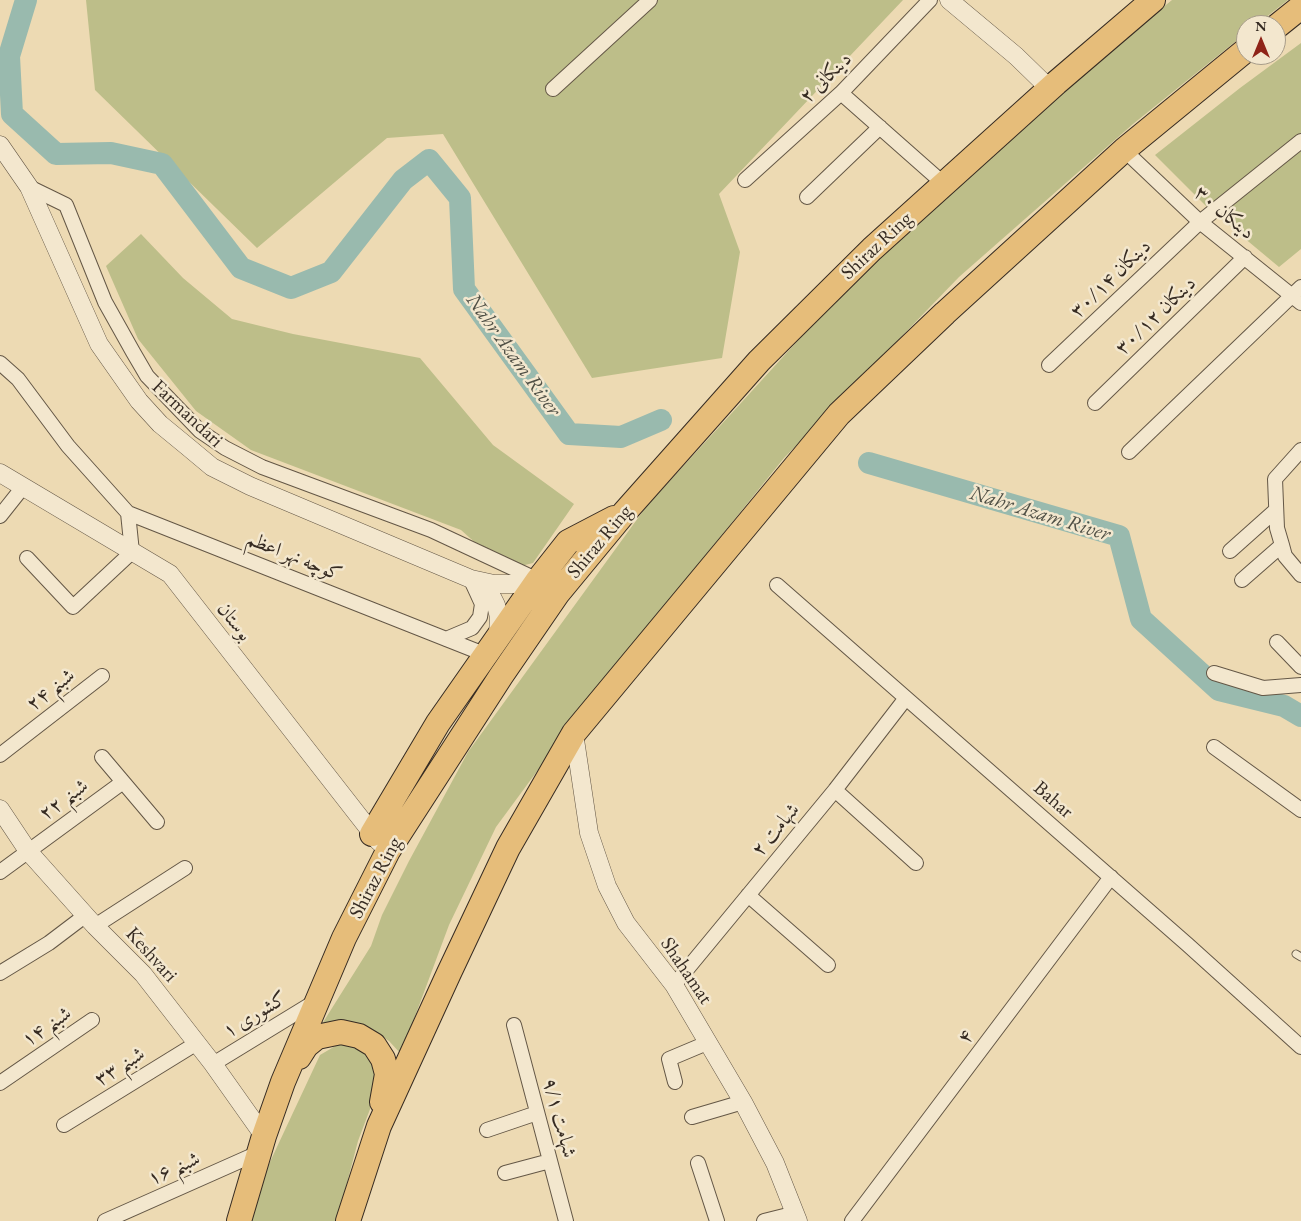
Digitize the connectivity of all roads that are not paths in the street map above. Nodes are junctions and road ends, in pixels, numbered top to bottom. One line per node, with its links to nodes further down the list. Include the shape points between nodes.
1 (650, 0): 8 (street)
2 (930, 0): 10 (street, ۲ دینکانی)
3 (1153, 0): 9 (highway, Shiraz Ring)
4 (954, 1): 9 (street)
5 (1301, 7): 6 (highway)
6 (1286, 19)
7 (1236, 58): 14 (highway)
8 (553, 89)
9 (1050, 89): 16 (highway, Shiraz Ring)
10 (841, 93): 11 (street); 15 (street, ۲ دینکانی)
11 (880, 127): 16 (street); 18 (street)
12 (1301, 141): 19 (street, ۳۰/۱۴ دینکان)
13 (0, 145): 17 (street, Farmandari)
14 (1124, 150): 19 (street, ۳۰ دینکان); 50 (highway, via 839,414)
15 (745, 180)
16 (944, 184): 31 (highway, Shiraz Ring, via 872,249 759,360)
17 (29, 187): 38 (street, Farmandari, via 99,344 138,401 160,424 212,467 250,486); 39 (street, via 66,204 105,302 147,376 200,431 262,466 431,530)
18 (807, 197)
19 (1200, 222): 20 (street, ۳۰ دینکان); 23 (street, ۳۰/۱۴ دینکان)
20 (1245, 257): 21 (street, ۳۰ دینکان); 24 (street, ۳۰/۱۲ دینکان)
21 (1298, 295): 26 (street)
22 (0, 363): 30 (street, via 18,380 68,446)
23 (1049, 365)
24 (1095, 404)
25 (1301, 450): 29 (street, via 1275,479)
26 (1129, 452)
27 (0, 473): 28 (street, بوستان)
28 (23, 487): 32 (street); 35 (street, بوستان)
29 (1276, 510): 33 (street); 34 (street)
30 (128, 513): 35 (street); 42 (street, کوچه نهر اعظم)
31 (624, 513): 39 (highway, via 568,542); 61 (highway, Shiraz Ring, via 541,618)
32 (0, 516)
33 (1282, 545): 37 (street, via 1285,556); 40 (street)
34 (1230, 550)
35 (132, 552): 36 (street, via 73,606); 59 (street, بوستان, via 170,574)
36 (27, 558)
37 (1301, 575)
38 (471, 579): 39 (street, Farmandari, via 494,584); 42 (street, via 482,604 480,617 472,628); 44 (street, Farmandari, via 491,595 496,605 499,616)
39 (538, 580): 44 (highway)
40 (1242, 580)
41 (777, 585): 49 (street, Bahar)
42 (446, 639): 44 (street, کوچه نهر اعظم)
43 (1277, 642): 45 (street)
44 (491, 645): 59 (highway, via 438,723)
45 (1301, 666)
46 (1214, 673): 48 (street, via 1263,688)
47 (102, 676): 52 (street, ۲۴ شبنم)
48 (1301, 686)
49 (906, 698): 55 (street, ۲ شهامت); 65 (street, Bahar)
50 (574, 733): 70 (street, Shahamat, via 589,833 607,886 626,923); 85 (highway, via 508,848)
51 (1214, 747): 57 (street)
52 (0, 755)
53 (102, 756): 54 (street)
54 (124, 782): 58 (street); 60 (street, ۲۲ شبنم)
55 (835, 790): 62 (street); 66 (street, ۲ شهامت)
56 (0, 809): 60 (street, Keshvari)
57 (1301, 810)
58 (158, 822)
59 (372, 834): 61 (street, بوستان)
60 (28, 851): 64 (street, ۲۲ شبنم); 67 (street, Keshvari)
61 (388, 851): 71 (highway, Shiraz Ring)
62 (916, 863)
63 (184, 868): 67 (street)
64 (0, 872)
65 (1111, 877): 76 (street, Bahar); 98 (street, ۴)
66 (748, 895): 68 (street); 70 (street, ۲ شهامت)
67 (91, 920): 69 (street); 74 (street, Keshvari, via 143,974)
68 (828, 965)
69 (0, 973)
70 (674, 985): 75 (street, Shahamat)
71 (317, 1000): 77 (street, ۱ کشوری); 78 (highway, Shiraz Ring)
72 (92, 1020): 80 (street, ۱۴ شبنم)
73 (514, 1025): 82 (street, ۹/۱ شهامت)
74 (197, 1043): 77 (street, Keshvari); 84 (street, ۳۳ شبنم)
75 (707, 1043): 79 (street, via 669,1059); 81 (street, Shahamat)
76 (1301, 1047)
77 (213, 1064): 87 (street, Keshvari)
78 (283, 1082): 85 (highway, via 306,1046 317,1037 341,1032 359,1036 374,1045 383,1058 387,1074); 87 (highway, Shiraz Ring)
79 (675, 1082)
80 (0, 1083)
81 (743, 1102): 83 (street); 91 (street, Shahamat, via 775,1163)
82 (537, 1113): 86 (street); 88 (street, ۹/۱ شهامت)
83 (692, 1117)
84 (64, 1125)
85 (379, 1126): 94 (highway)
86 (487, 1130)
87 (261, 1144): 92 (street, ۱۶ شبنم); 93 (highway, Shiraz Ring)
88 (550, 1161): 90 (street); 95 (street, ۹/۱ شهامت)
89 (698, 1162): 96 (street)
90 (505, 1173)
91 (797, 1217): 97 (street)
92 (105, 1221)
93 (239, 1221)
94 (348, 1221)
95 (566, 1221)
96 (716, 1221)
97 (764, 1221)
98 (852, 1221)

